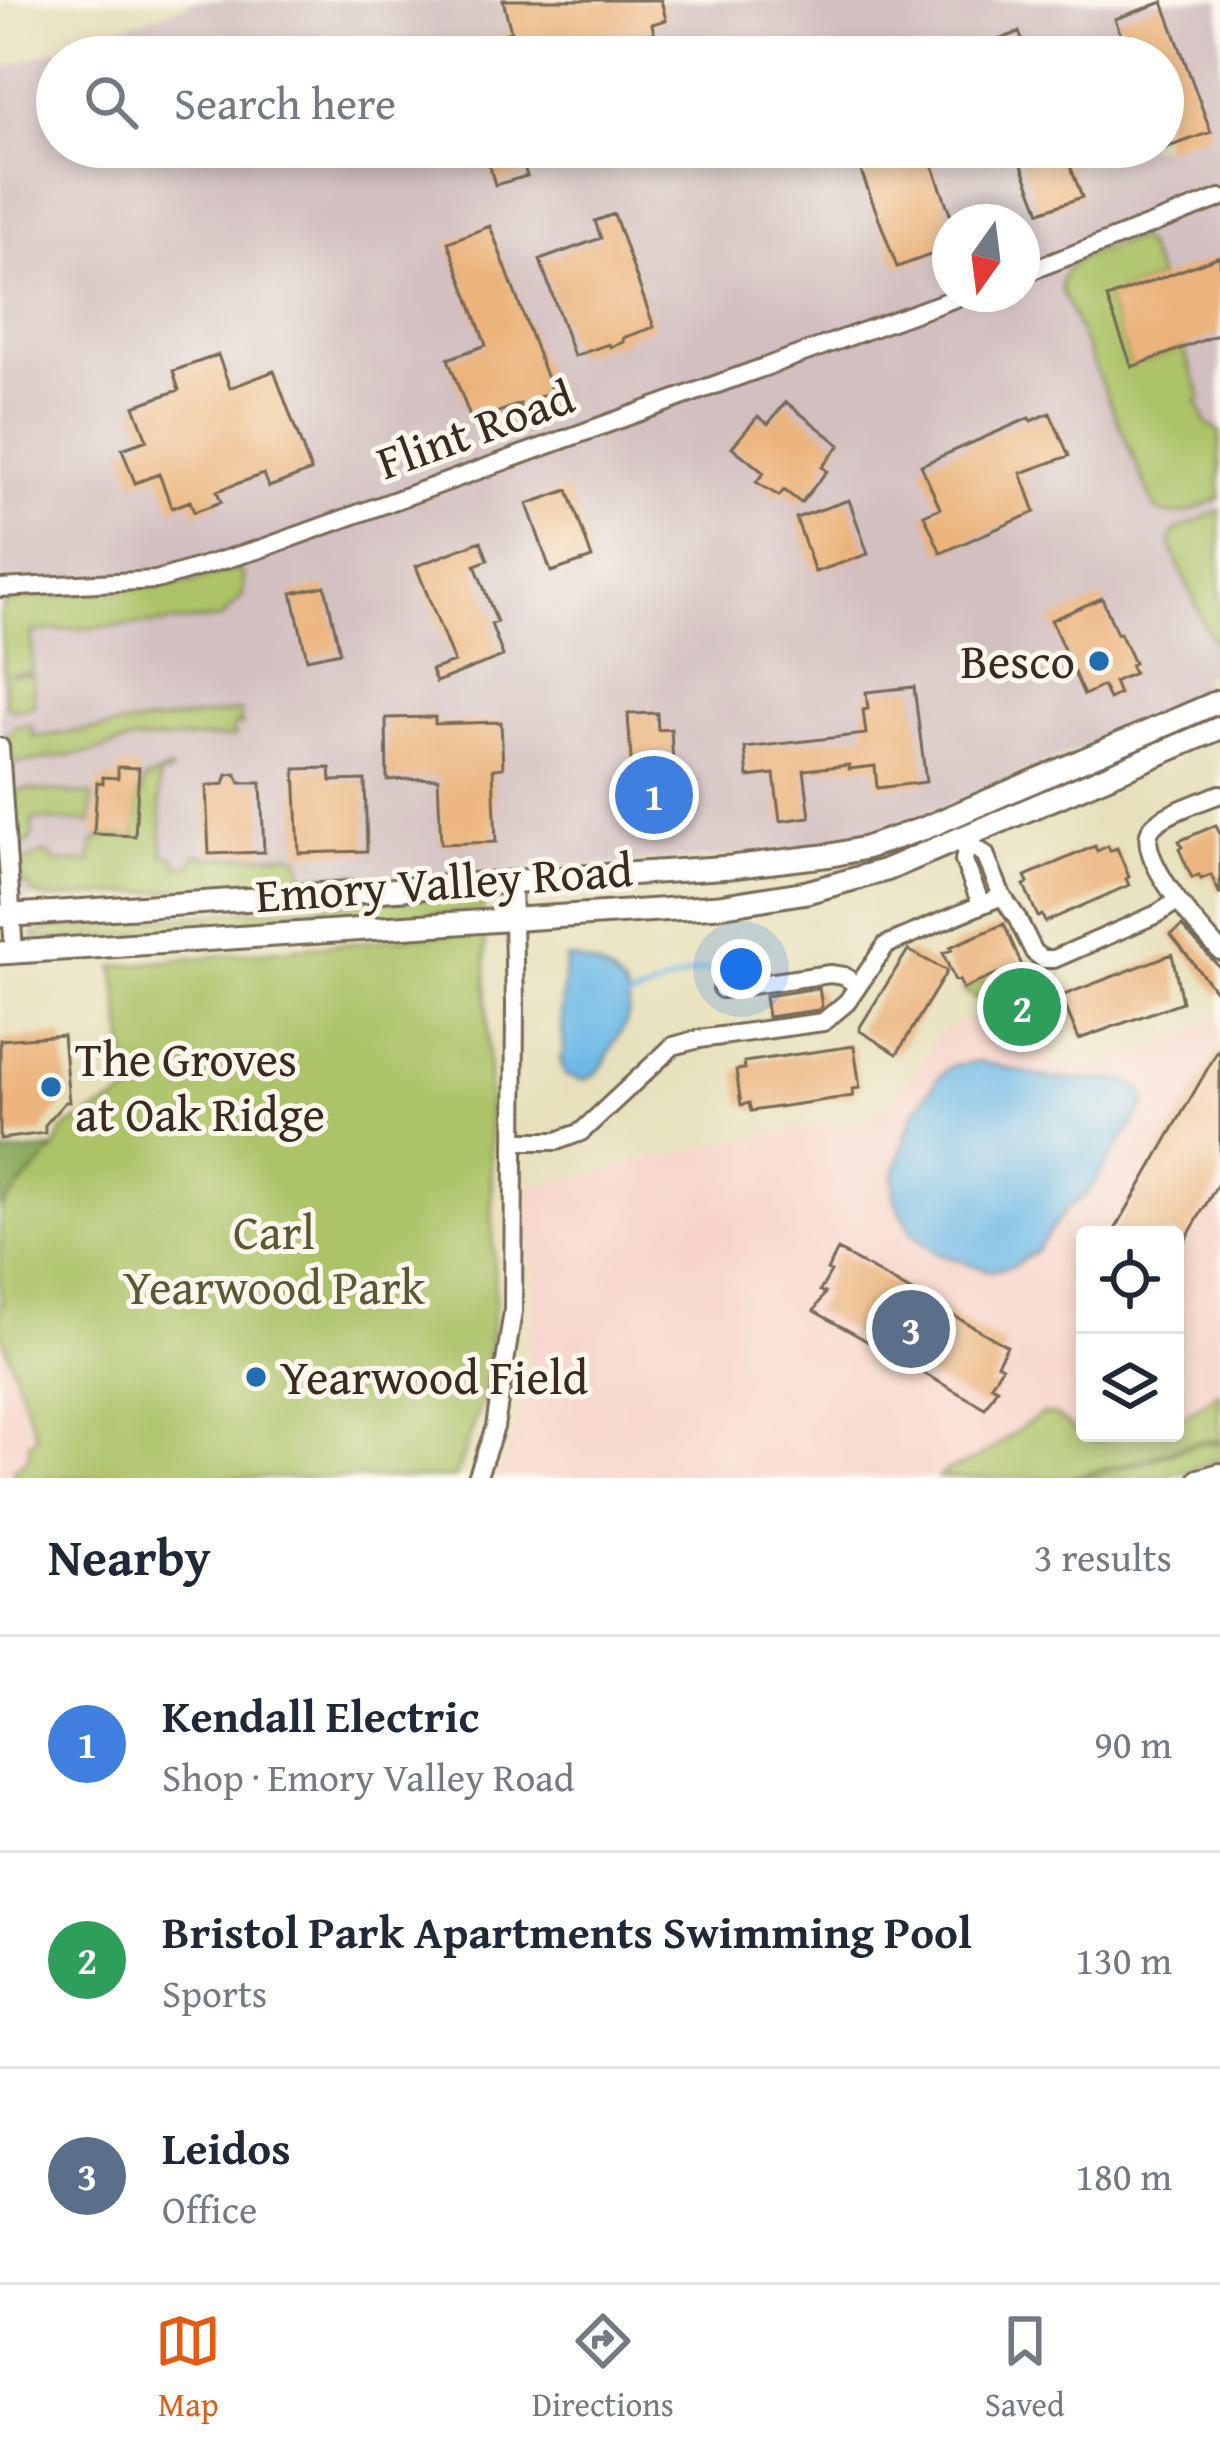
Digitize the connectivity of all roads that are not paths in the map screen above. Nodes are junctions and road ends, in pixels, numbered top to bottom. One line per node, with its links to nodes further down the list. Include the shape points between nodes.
1 (1220, 198): 2 (street)
2 (1040, 267)
3 (932, 307): 4 (street, Flint Road, via 230,558 156,580)
4 (0, 588)
5 (1220, 701): 9 (main road, Emory Valley Road, via 865,848 754,865)
6 (1220, 728): 14 (main road, Emory Valley Road, via 886,870 807,892)
7 (0, 747): 13 (street)
8 (1220, 794): 11 (street, via 1150,830 1150,849)
9 (512, 881): 13 (main road, Emory Valley Road); 14 (street)
10 (1002, 896): 11 (street, via 1034,952 1048,960); 12 (street); 12 (street, via 985,854 968,844 964,861)
11 (1176, 902): 15 (street)
12 (981, 904): 17 (street, via 886,945)
13 (6, 916): 16 (street)
14 (514, 919): 16 (main road, Emory Valley Road); 19 (street)
15 (1220, 951)
16 (7, 953)
17 (858, 986): 18 (street, via 830,974); 19 (street, via 823,1022 673,1046 581,1132)
18 (722, 989)
19 (515, 1141): 21 (street, via 513,1311)
20 (1220, 1472): 22 (street)
21 (477, 1478)
22 (1198, 1478)

